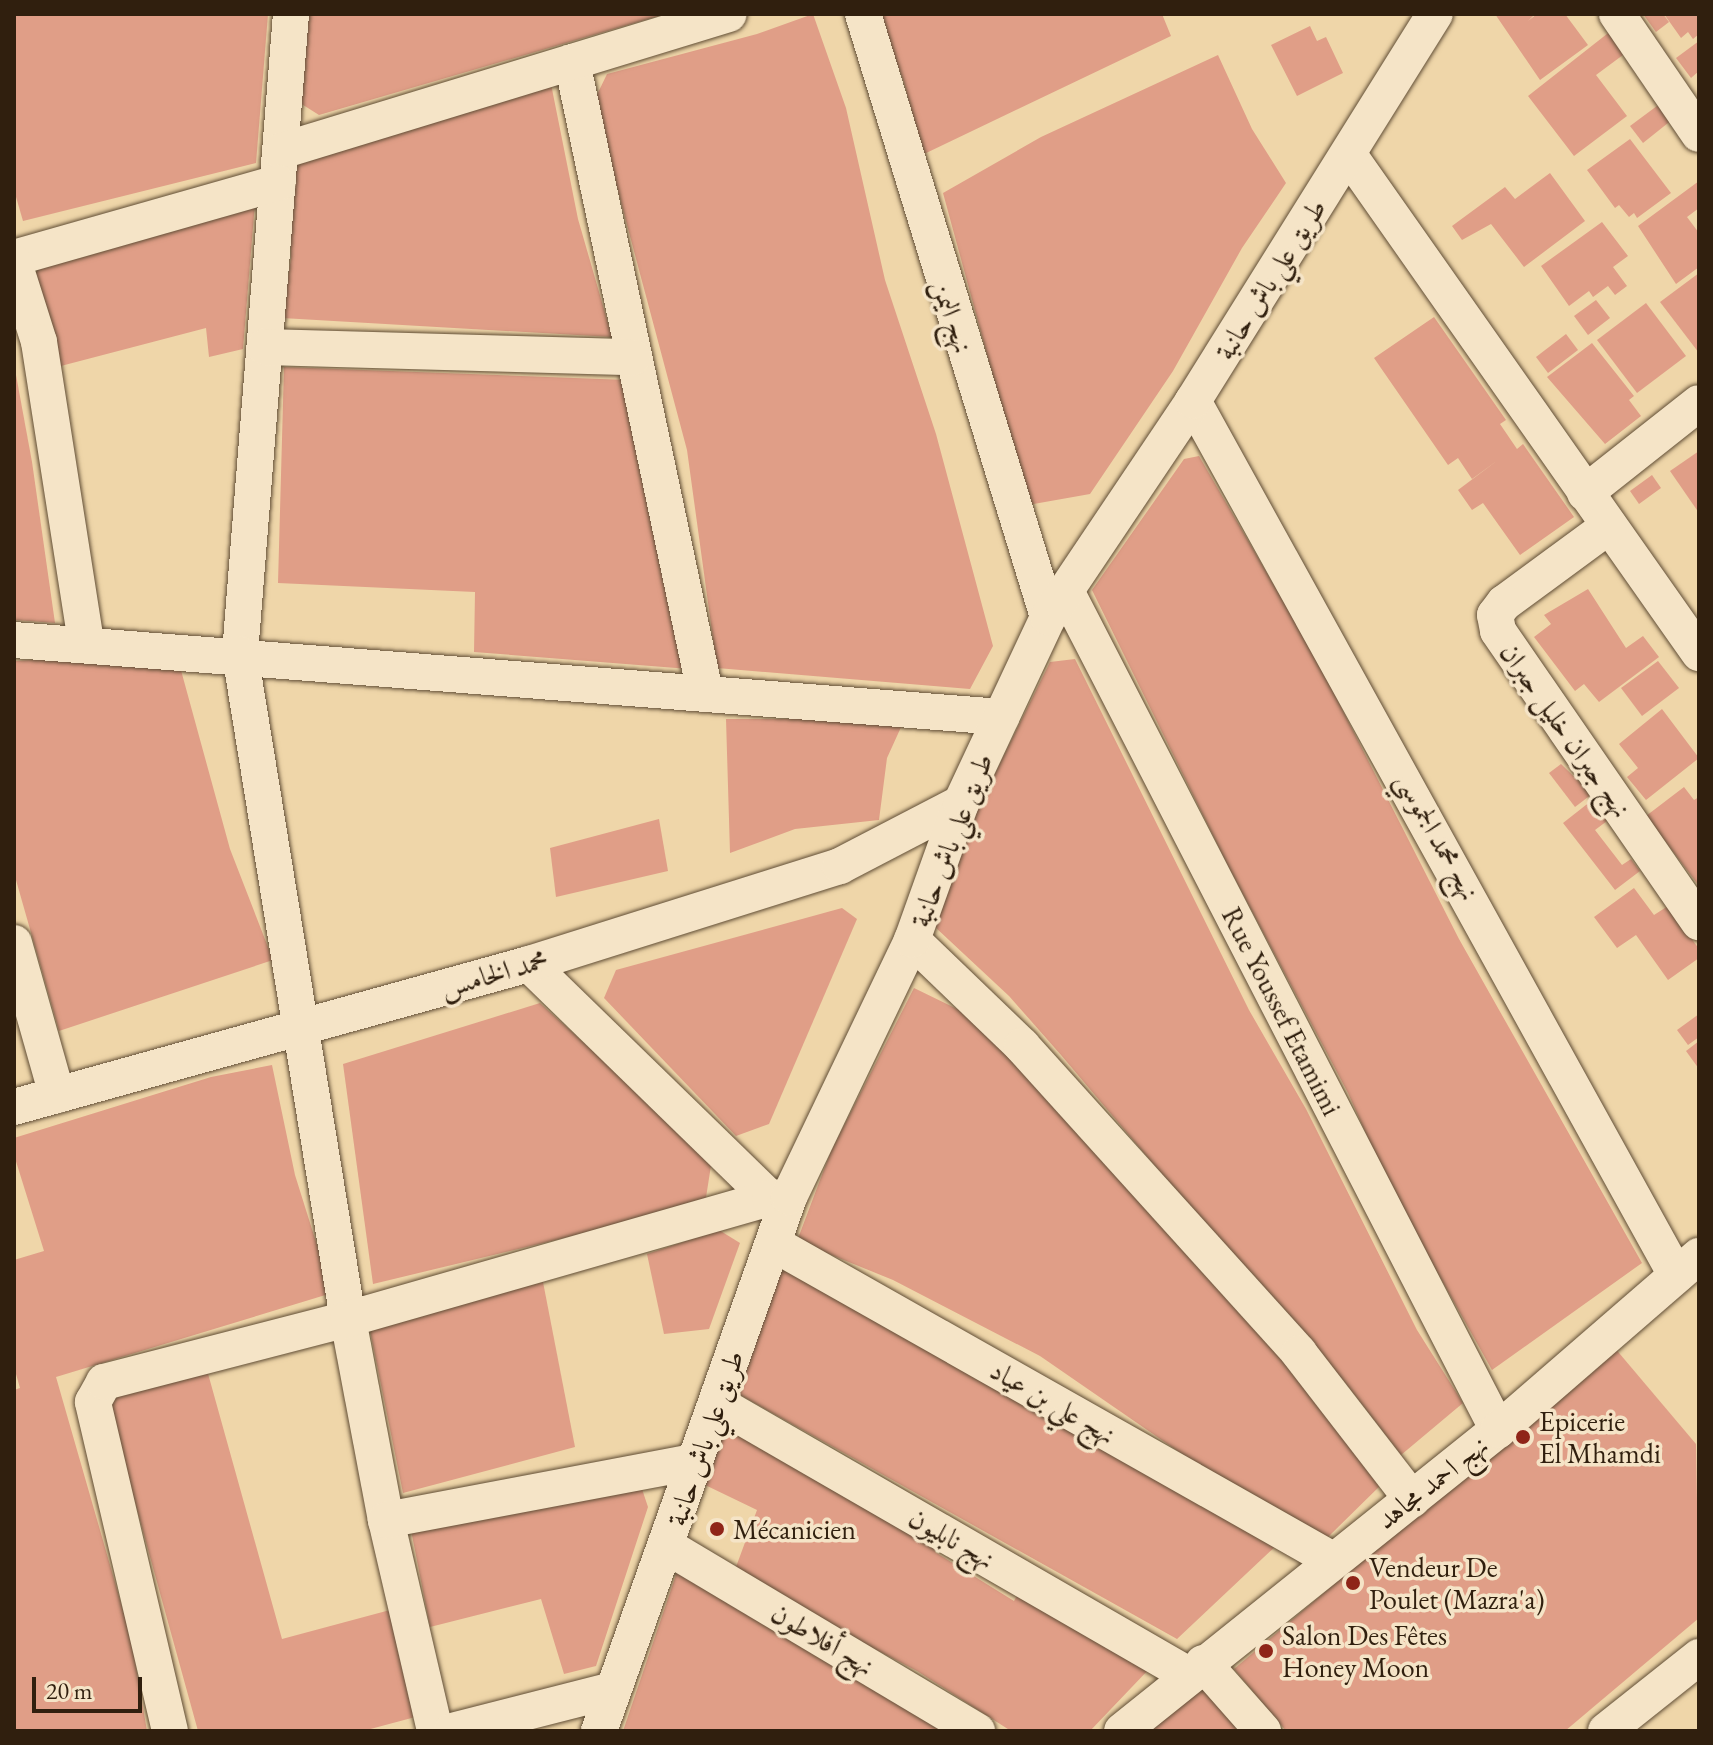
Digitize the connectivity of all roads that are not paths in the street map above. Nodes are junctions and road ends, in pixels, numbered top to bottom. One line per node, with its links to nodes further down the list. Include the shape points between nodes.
1 (291, 14): 9 (street)
2 (728, 14): 6 (street)
3 (863, 14): 17 (street, نهج اليمن)
4 (1435, 14): 8 (street, طريق علي باش حانبة)
5 (1617, 14): 7 (street)
6 (572, 62): 9 (street); 12 (street)
7 (1699, 134)
8 (1349, 155): 13 (street, طريق علي باش حانبة); 15 (street)
9 (280, 167): 10 (street); 11 (street)
10 (14, 260): 19 (street, via 39,342)
11 (265, 347): 12 (street); 21 (street)
12 (633, 357): 22 (street)
13 (1193, 401): 17 (street, طريق علي باش حانبة); 34 (street, نهج محمد الجموسي)
14 (1699, 403): 15 (street)
15 (1585, 493): 16 (street)
16 (1609, 526): 20 (street); 25 (street, نهج جبران خليل جبران, via 1504,603 1495,615 1498,631)
17 (1057, 604): 23 (street, طريق علي باش حانبة); 37 (street, Rue Youssef Etamimi)
18 (14, 640): 19 (street)
19 (86, 643): 21 (street)
20 (1699, 653)
21 (240, 654): 22 (street); 29 (street)
22 (705, 692): 23 (street)
23 (1001, 717): 24 (street, طريق علي باش حانبة)
24 (961, 803): 26 (street, طريق علي باش حانبة); 28 (street, محمد الخامس, via 840,866)
25 (1699, 922)
26 (912, 940): 32 (street, طريق علي باش حانبة); 39 (street, via 1022,1046 1299,1353)
27 (14, 943): 30 (street)
28 (529, 964): 29 (street, محمد الخامس); 32 (street)
29 (302, 1025): 30 (street, محمد الخامس); 35 (street)
30 (57, 1095): 31 (street, محمد الخامس)
31 (14, 1107)
32 (780, 1198): 33 (street, طريق علي باش حانبة); 35 (street)
33 (774, 1244): 36 (street, طريق علي باش حانبة); 42 (street, نهج علي بن عياد)
34 (1688, 1265): 37 (street, نهج احمد مجاهد)
35 (348, 1319): 40 (street); 46 (street, via 116,1377 96,1391 93,1402)
36 (717, 1403): 38 (street, طريق علي باش حانبة); 44 (street, نهج نابليون)
37 (1498, 1430): 39 (street, نهج احمد مجاهد)
38 (693, 1462): 40 (street); 41 (street, طريق علي باش حانبة)
39 (1412, 1499): 42 (street, نهج احمد مجاهد)
40 (386, 1520): 47 (street)
41 (668, 1547): 45 (street, طريق علي باش حانبة); 50 (street, نهج أفلاطون)
42 (1331, 1559): 44 (street, نهج احمد مجاهد)
43 (1699, 1657): 53 (street)
44 (1195, 1668): 51 (street, نهج احمد مجاهد); 52 (street, نهج نابليون)
45 (609, 1691): 48 (street); 49 (street, طريق علي باش حانبة)
46 (170, 1731)
47 (435, 1731)
48 (452, 1731)
49 (599, 1731)
50 (977, 1731)
51 (1122, 1731)
52 (1263, 1731)
53 (1606, 1731)

